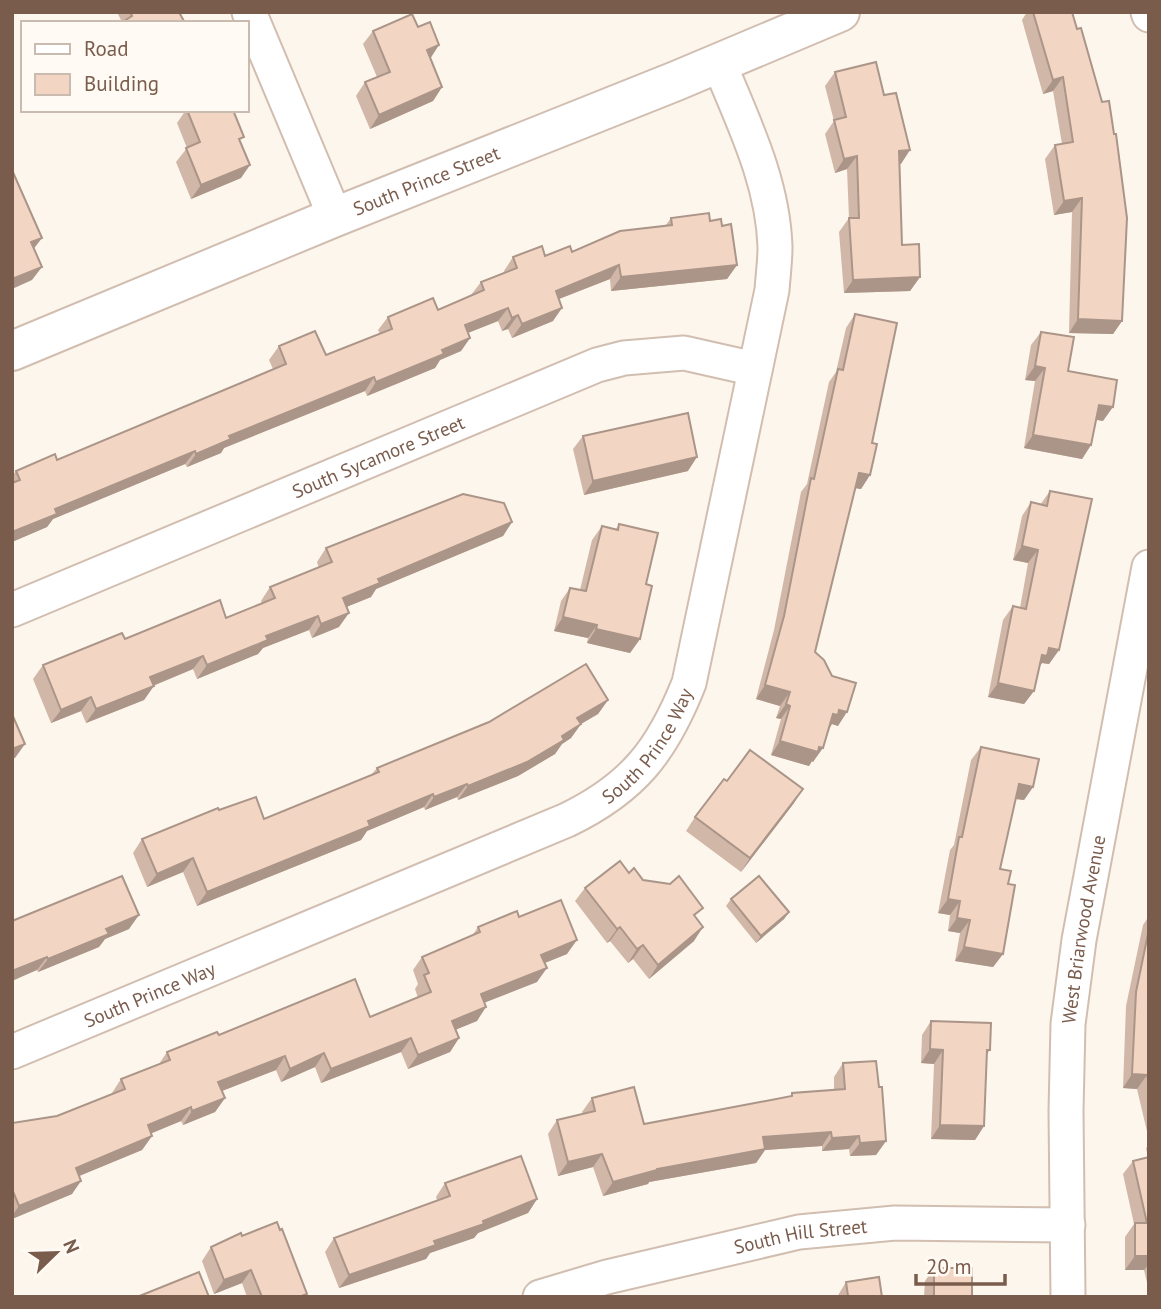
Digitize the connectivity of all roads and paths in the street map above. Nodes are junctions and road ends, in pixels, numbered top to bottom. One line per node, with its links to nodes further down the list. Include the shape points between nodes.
1 (249, 12): 4 (street)
2 (840, 12): 3 (street, South Prince Street)
3 (719, 63): 4 (street, South Prince Street); 6 (street, South Prince Way, via 758,159 770,204 775,247 772,290)
4 (335, 217): 5 (street, South Prince Street)
5 (12, 351)
6 (755, 369): 8 (street, South Sycamore Street, via 684,353 597,365); 9 (street, South Prince Way, via 689,683 675,719 633,776 566,820)
7 (1149, 567): 10 (street, West Briarwood Avenue, via 1079,940 1070,1012)
8 (12, 610)
9 (12, 1052)
10 (1068, 1225): 11 (street, South Hill Street, via 895,1223 799,1231); 12 (street, West Briarwood Avenue)
11 (540, 1297)
12 (1068, 1297)

